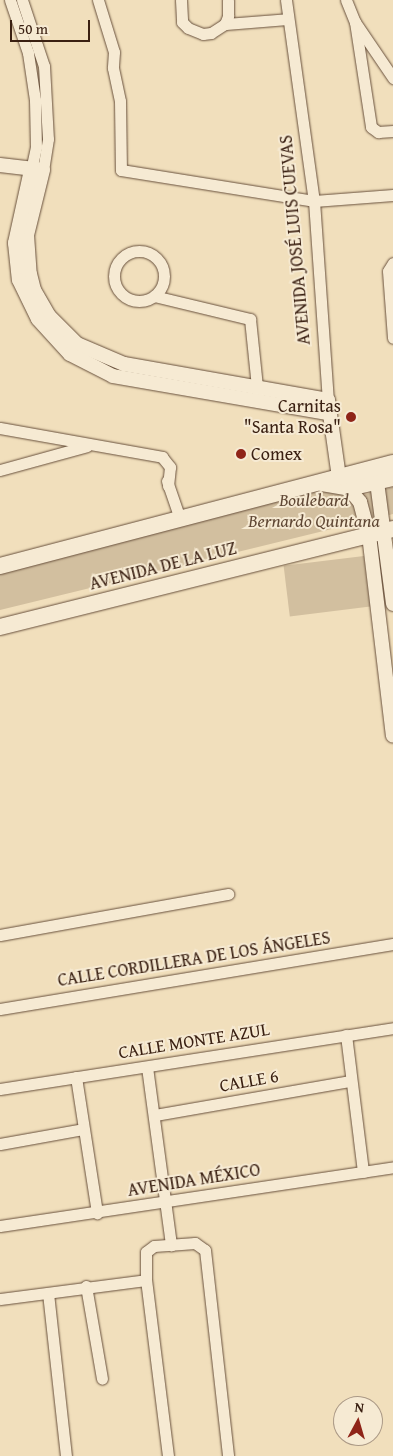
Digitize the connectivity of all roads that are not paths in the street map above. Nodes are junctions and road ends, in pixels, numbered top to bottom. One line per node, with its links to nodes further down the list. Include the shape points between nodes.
1 (10, 0): 14 (street, via 28,53 35,100)
2 (22, 0): 14 (street, via 44,66 48,139)
3 (98, 0): 16 (street, via 114,52 113,68 120,101 121,170)
4 (181, 0): 10 (street, via 179,14 182,22 195,32 211,33)
5 (228, 0): 10 (street)
6 (286, 0): 8 (street, AVENIDA JOSÉ LUIS CUEVAS)
7 (346, 0): 9 (street)
8 (288, 19): 10 (street); 16 (street, AVENIDA JOSÉ LUIS CUEVAS)
9 (355, 22): 11 (street); 12 (street, via 371,127 378,132)
10 (225, 24)
11 (393, 78)
12 (393, 131)
13 (0, 165): 14 (street)
14 (37, 170): 20 (street, via 27,235 29,292 63,340 124,364)
15 (393, 194): 16 (street)
16 (314, 201): 21 (street, AVENIDA JOSÉ LUIS CUEVAS)
17 (393, 263): 19 (street, via 388,271)
18 (154, 296): 18 (street, via 164,284 160,262 140,251 125,256 116,268 118,289 134,300); 20 (street, via 250,319)
19 (393, 338)
20 (258, 394): 21 (street)
21 (328, 407): 27 (street, AVENIDA JOSÉ LUIS CUEVAS)
22 (0, 428): 23 (street)
23 (91, 444): 25 (street); 29 (street, via 157,456)
24 (393, 463): 27 (main road)
25 (0, 470)
26 (393, 478): 28 (main road)
27 (344, 482): 28 (main road); 29 (main road, via 319,482); 30 (street)
28 (377, 482): 30 (street)
29 (180, 518): 31 (main road)
30 (382, 532): 32 (street); 33 (main road, AVENIDA DE LA LUZ); 34 (street)
31 (0, 566)
32 (393, 599)
33 (0, 627)
34 (393, 736)
35 (228, 894): 36 (street)
36 (0, 935)
37 (393, 944): 38 (street, CALLE CORDILLERA DE LOS ÁNGELES)
38 (0, 1010)
39 (393, 1028): 40 (street, CALLE MONTE AZUL)
40 (346, 1035): 41 (street, CALLE MONTE AZUL); 43 (street)
41 (147, 1067): 42 (street, CALLE MONTE AZUL); 45 (street)
42 (76, 1076): 44 (street, CALLE MONTE AZUL); 46 (street)
43 (349, 1081): 45 (street, CALLE 6); 49 (street)
44 (0, 1089)
45 (155, 1115): 50 (street)
46 (83, 1129): 47 (street); 51 (street)
47 (0, 1144)
48 (393, 1167): 49 (street, AVENIDA MÉXICO)
49 (363, 1172): 50 (street, AVENIDA MÉXICO)
50 (167, 1202): 51 (street, AVENIDA MÉXICO); 53 (street)
51 (97, 1213): 52 (street, AVENIDA MÉXICO)
52 (0, 1226)
53 (171, 1245): 54 (street, via 147,1249); 61 (street, via 195,1243 205,1250)
54 (146, 1280): 55 (street); 60 (street)
55 (86, 1286): 56 (street); 58 (street)
56 (48, 1293): 57 (street); 59 (street)
57 (0, 1299)
58 (102, 1379)
59 (66, 1456)
60 (168, 1456)
61 (228, 1456)

